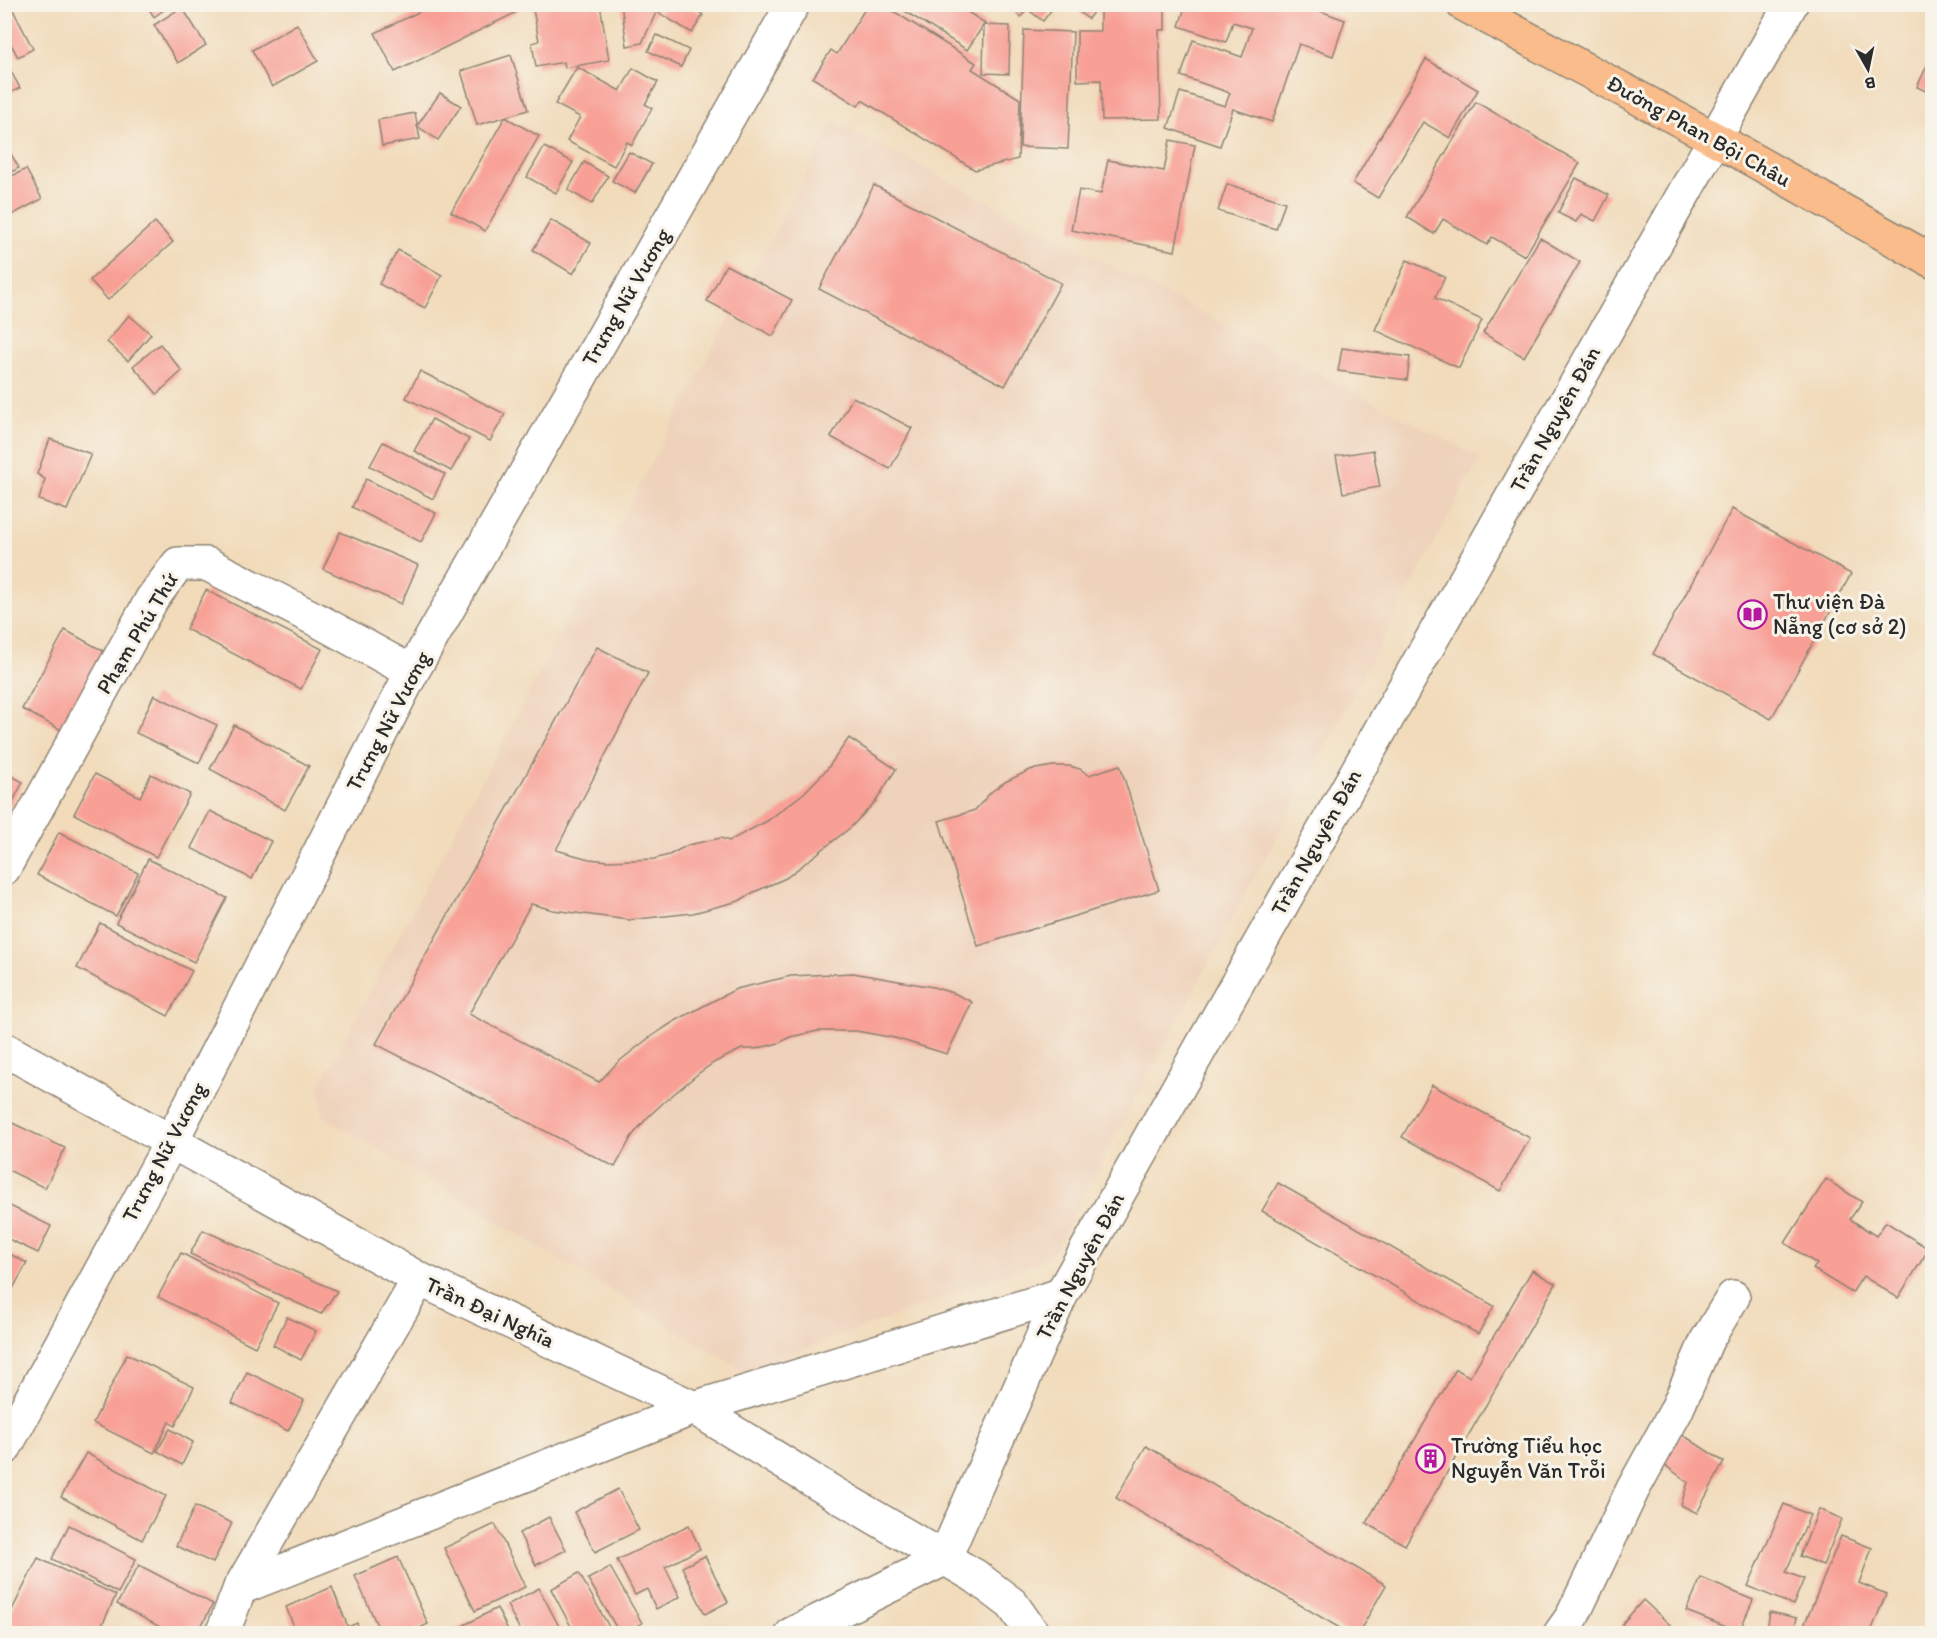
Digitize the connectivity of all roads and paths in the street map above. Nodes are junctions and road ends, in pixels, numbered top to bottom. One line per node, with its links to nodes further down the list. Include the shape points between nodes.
1 (794, 4): 6 (street, Trưng Nữ Vương)
2 (1463, 4): 4 (main road, Đường Phan Bội Châu)
3 (1791, 4): 4 (street, Trần Nguyên Đán)
4 (1714, 138): 5 (main road, Đường Phan Bội Châu); 11 (street, Trần Nguyên Đán)
5 (1932, 261)
6 (412, 672): 7 (street, Phạm Phú Thứ, via 207,564 178,564 152,599); 9 (street, Trưng Nữ Vương)
7 (4, 868)
8 (4, 1049): 9 (street, Trần Đại Nghĩa)
9 (171, 1142): 10 (street, Trần Đại Nghĩa); 14 (street, Trưng Nữ Vương)
10 (419, 1279): 13 (street, Trần Đại Nghĩa); 16 (street)
11 (1061, 1295): 13 (street); 15 (street, Trần Nguyên Đán)
12 (1733, 1297): 20 (street, via 1707,1341 1677,1411)
13 (694, 1408): 15 (street, Trần Đại Nghĩa); 16 (street)
14 (4, 1449)
15 (944, 1558): 18 (street); 19 (street, Trần Đại Nghĩa, via 1012,1604)
16 (240, 1588): 17 (street)
17 (222, 1634)
18 (792, 1634)
19 (1033, 1634)
20 (1560, 1634)

